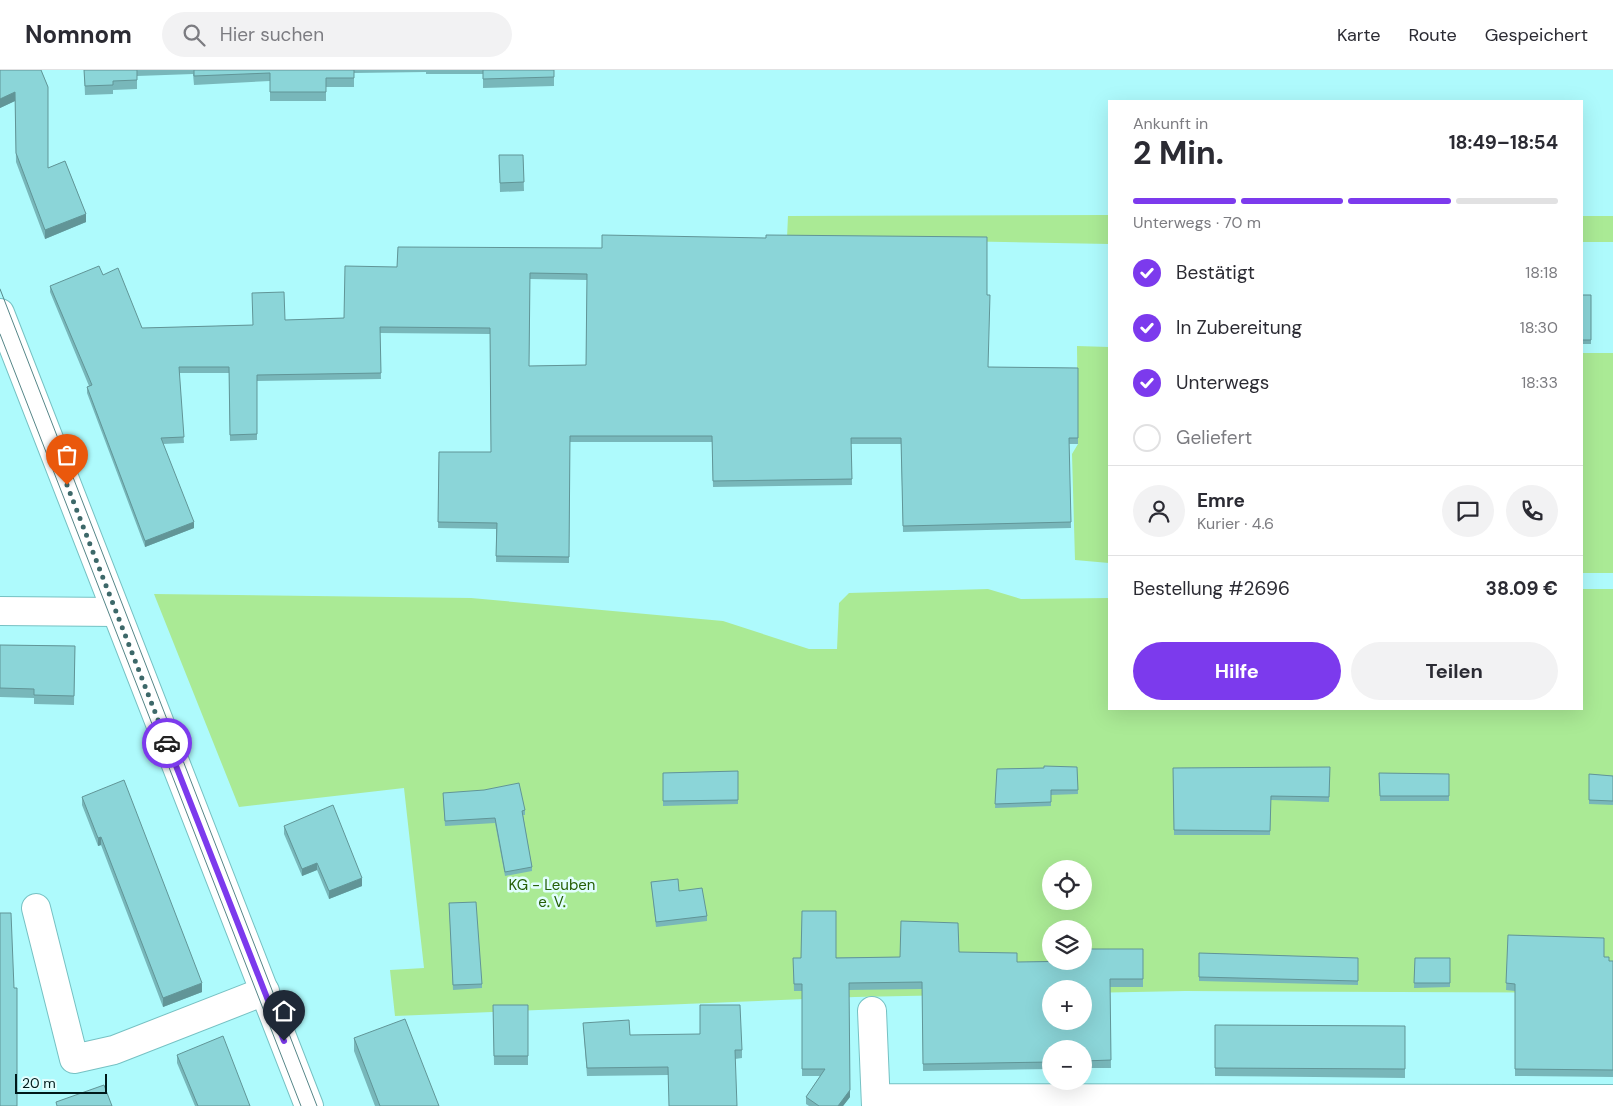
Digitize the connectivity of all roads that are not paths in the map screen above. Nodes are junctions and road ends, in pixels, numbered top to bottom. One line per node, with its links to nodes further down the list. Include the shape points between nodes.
1 (0, 314): 3 (street)
2 (0, 611): 3 (street)
3 (116, 612): 5 (street)
4 (36, 908): 5 (street, via 74,1059 114,1050)
5 (265, 992): 9 (street)
6 (872, 1012): 8 (street)
7 (1613, 1099): 8 (street)
8 (876, 1102)
9 (309, 1106)

